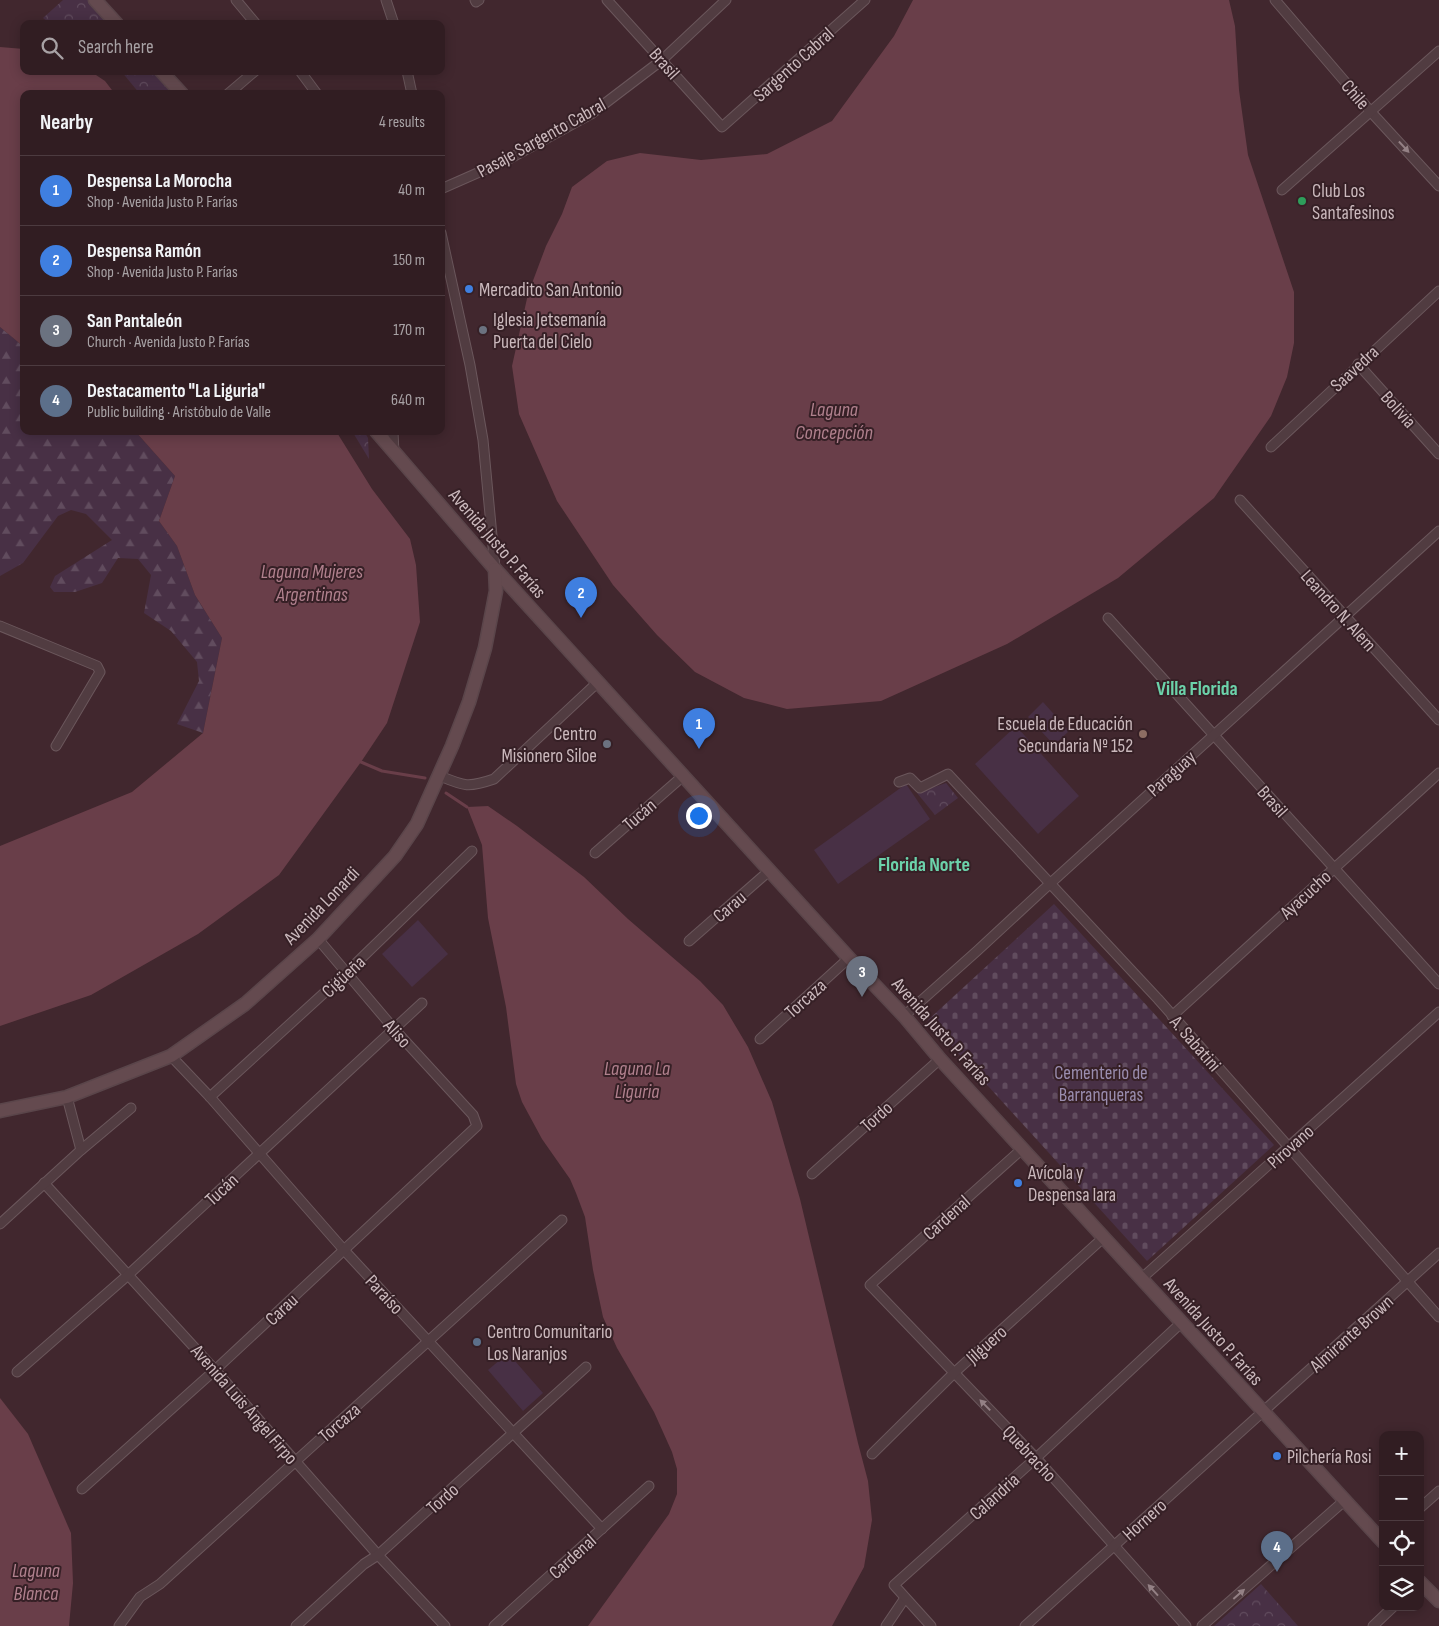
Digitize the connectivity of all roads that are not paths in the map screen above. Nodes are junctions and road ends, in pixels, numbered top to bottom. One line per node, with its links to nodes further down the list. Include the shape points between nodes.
1 (96, 0): 8 (street)
2 (236, 0): 9 (street)
3 (386, 0): 10 (street)
4 (607, 0): 12 (street, Brasil)
5 (726, 0): 12 (street, Pasaje Sargento Cabral)
6 (865, 0): 22 (street, Sargento Cabral)
7 (1275, 0): 21 (street, Chile)
8 (114, 20)
9 (253, 20)
10 (393, 20)
11 (1439, 50): 21 (street)
12 (662, 60): 22 (street, Brasil); 24 (street, Pasaje Sargento Cabral, via 591,114 509,159)
13 (165, 75): 17 (street)
14 (250, 75): 18 (street)
15 (303, 75): 19 (street)
16 (408, 75): 20 (street)
17 (178, 90)
18 (233, 90)
19 (314, 90)
20 (411, 90)
21 (1371, 112): 23 (street, Chile, one-way to 23); 25 (street)
22 (722, 127)
23 (1439, 186)
24 (445, 188)
25 (1282, 190)
26 (445, 251): 36 (street, via 483,440)
27 (1439, 291): 28 (street, Saavedra)
28 (1358, 364): 31 (street, Saavedra); 33 (street, Bolivia)
29 (379, 435): 32 (street, Avenida Justo P. Farías)
30 (393, 435): 32 (street)
31 (1271, 447)
32 (394, 453): 36 (street, Avenida Justo P. Farías)
33 (1439, 454)
34 (1240, 500): 37 (street, Leandro N. Alem)
35 (1439, 531): 37 (street, Paraguay)
36 (494, 569): 40 (street, Avenida Justo P. Farías); 45 (street, Avenida Lonardi, via 496,591 485,648 469,702)
37 (1344, 616): 41 (street, Leandro N. Alem); 42 (street, Paraguay)
38 (1108, 618): 42 (street, Brasil)
39 (0, 626): 43 (street, via 97,666 100,672)
40 (598, 682): 45 (street, via 494,778 463,786); 46 (street, Avenida Justo P. Farías)
41 (1439, 720)
42 (1213, 735): 50 (street, Brasil); 52 (street, Paraguay)
43 (56, 746)
44 (1439, 773): 50 (street, Ayacucho)
45 (440, 776): 53 (street, Avenida Lonardi, via 417,824 395,856)
46 (683, 776): 49 (street, Tucán); 51 (street, Avenida Justo P. Farías)
47 (899, 782): 52 (street, A. Sabatini, via 910,778 920,788 948,774)
48 (472, 851): 56 (street, Cigüeña)
49 (595, 853)
50 (1333, 867): 57 (street, Brasil); 61 (street, Ayacucho)
51 (769, 871): 54 (street, Carau); 55 (street, Avenida Justo P. Farías)
52 (1050, 884): 60 (street, Paraguay); 61 (street, A. Sabatini)
53 (318, 939): 56 (street, Aliso); 64 (street, Avenida Lonardi, via 245,1004)
54 (689, 941)
55 (849, 958): 60 (street, Avenida Justo P. Farías); 63 (street, Torcaza)
56 (346, 973): 62 (street, Aliso); 67 (street, Cigüeña)
57 (1439, 984)
58 (422, 1003): 62 (street, Tucán)
59 (1439, 1012): 71 (street, Pirovano)
60 (904, 1016): 65 (street, Avenida Justo P. Farías)
61 (1172, 1016): 71 (street, A. Sabatini)
62 (395, 1030): 70 (street, Aliso, via 472,1114); 74 (street, Tucán)
63 (760, 1039)
64 (171, 1056): 66 (street, Avenida Lonardi); 67 (street, Paraíso)
65 (940, 1059): 72 (street, Avenida Justo P. Farías); 75 (street, Tordo)
66 (67, 1097): 69 (street, Avenida Lonardi); 73 (street)
67 (210, 1097): 74 (street, Paraíso)
68 (132, 1108): 73 (street)
69 (0, 1111)
70 (477, 1126): 80 (street, Carau)
71 (1288, 1147): 83 (street, Pirovano); 84 (street, A. Sabatini)
72 (1022, 1149): 79 (street, Avenida Justo P. Farías); 85 (street, Cardenal)
73 (81, 1150): 76 (street)
74 (260, 1154): 80 (street, Paraíso); 82 (street, Tucán)
75 (812, 1174)
76 (44, 1183): 78 (street); 82 (street, Avenida Luis Ángel Firpo)
77 (562, 1220): 88 (street, Torcaza)
78 (0, 1224)
79 (1103, 1238): 83 (street, Avenida Justo P. Farías); 92 (street, Jilguero)
80 (344, 1250): 88 (street, Paraíso); 90 (street, Carau)
81 (1439, 1253): 84 (street, Almirante Brown)
82 (128, 1275): 90 (street, Avenida Luis Ángel Firpo); 91 (street, Tucán)
83 (1141, 1279): 87 (street, Avenida Justo P. Farías)
84 (1407, 1282): 86 (street, A. Sabatini); 93 (street, Almirante Brown)
85 (870, 1285): 92 (street, Quebracho)
86 (1439, 1317)
87 (1181, 1323): 93 (street, Avenida Justo P. Farías); 96 (street, Calandria)
88 (429, 1342): 94 (street, Paraíso); 97 (street, Torcaza)
89 (586, 1367): 94 (street, Tordo)
90 (215, 1370): 97 (street, Avenida Luis Ángel Firpo); 99 (street, Carau)
91 (17, 1372)
92 (954, 1374): 95 (street, Jilguero); 96 (street, Quebracho, one-way to 92)
93 (1263, 1413): 101 (street, Avenida Justo P. Farías); 105 (street, Hornero)
94 (513, 1434): 103 (street, Paraíso); 106 (street, Tordo)
95 (872, 1454)
96 (1036, 1458): 105 (street, Quebracho); 108 (street, Calandria, via 894,1585)
97 (294, 1461): 106 (street, Avenida Luis Ángel Firpo); 111 (street, Torcaza, via 160,1584 140,1597)
98 (649, 1486): 103 (street, Cardenal)
99 (82, 1489)
100 (1439, 1492): 102 (street)
101 (1344, 1501): 104 (street, Avenida Justo P. Farías); 119 (street, one-way to 101)
102 (1424, 1505)
103 (602, 1529): 114 (street, Cardenal)
104 (1379, 1538)
105 (1113, 1547): 117 (street, Hornero); 118 (street, Quebracho, one-way to 105)
106 (378, 1555): 112 (street, Tordo); 113 (street, Avenida Luis Ángel Firpo)
107 (1424, 1586): 109 (street)
108 (905, 1598): 115 (street); 116 (street)
109 (1439, 1601)
110 (1389, 1611): 120 (street)
111 (119, 1626)
112 (296, 1626)
113 (445, 1626)
114 (494, 1626)
115 (886, 1626)
116 (931, 1626)
117 (1025, 1626)
118 (1186, 1626)
119 (1202, 1626)
120 (1373, 1626)

